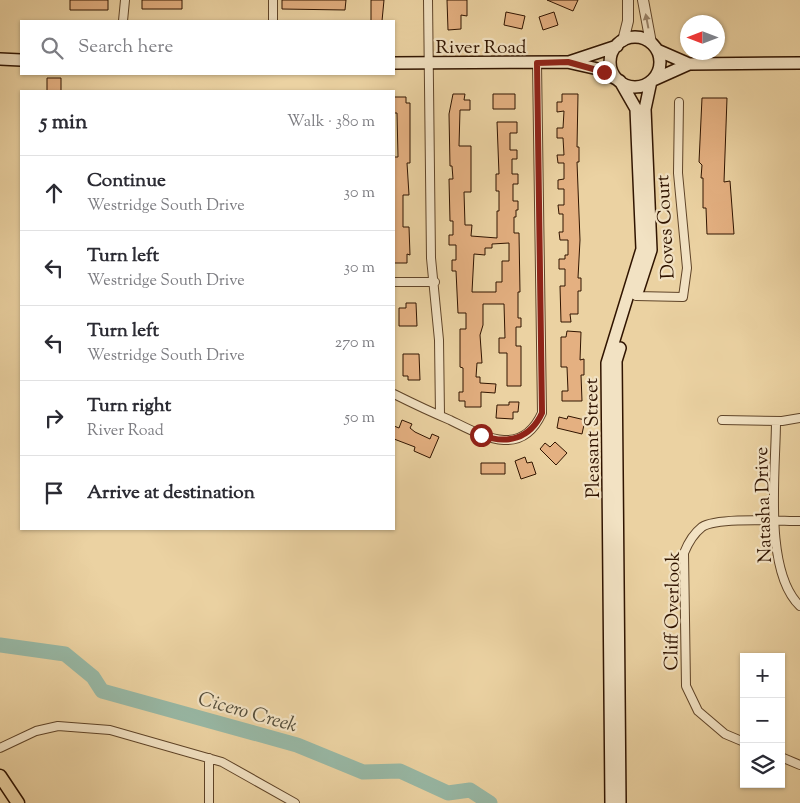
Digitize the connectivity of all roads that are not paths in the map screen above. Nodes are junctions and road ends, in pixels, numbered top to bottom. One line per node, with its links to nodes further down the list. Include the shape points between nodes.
1 (125, 0): 6 (street)
2 (273, 0): 7 (street)
3 (428, 0): 16 (street)
4 (628, 0): 8 (street, via 628,21)
5 (643, 0): 9 (street, one-way to 5)
6 (123, 20)
7 (273, 20)
8 (620, 43): 9 (main road, via 638,37); 12 (main road, River Road); 19 (main road, via 611,60)
9 (654, 46): 17 (main road); 18 (main road, via 660,67)
10 (0, 59): 11 (main road)
11 (20, 60)
12 (568, 62): 14 (main road, River Road); 19 (main road, River Road, via 598,69)
13 (395, 63): 16 (main road, River Road)
14 (537, 63): 16 (main road, River Road); 25 (street, via 542,413 526,435 502,440 481,435)
15 (800, 63): 17 (main road)
16 (430, 64): 22 (street, via 431,258)
17 (689, 64): 18 (main road)
18 (651, 81): 19 (main road, via 636,87); 23 (main road, Pleasant Street, via 645,109 651,250)
19 (620, 82): 23 (main road, Pleasant Street, via 636,109 642,249)
20 (679, 102): 23 (street, Doves Court, via 678,173 687,268 683,297)
21 (395, 282): 22 (street)
22 (435, 282): 25 (street)
23 (633, 294): 41 (main road, Pleasant Street, via 607,363); 42 (main road, Pleasant Street, via 616,361)
24 (395, 394): 25 (street)
25 (440, 416)
26 (800, 418): 28 (street, Natasha Drive)
27 (722, 420): 28 (street)
28 (776, 421): 29 (street, Natasha Drive)
29 (775, 521): 30 (street, Cliff Overlook); 31 (street, Natasha Drive, via 778,560 785,587); 32 (street, Cliff Overlook, via 717,522 702,527 689,540 684,553 686,686 698,711 726,734)
30 (800, 521)
31 (800, 606)
32 (740, 740)
33 (0, 748): 34 (street, via 36,731 67,725 110,730)
34 (209, 758): 39 (street); 40 (street)
35 (785, 759): 36 (street)
36 (800, 765)
37 (0, 776): 38 (main road)
38 (18, 803)
39 (209, 803)
40 (295, 803)
41 (611, 803)
42 (620, 803)

